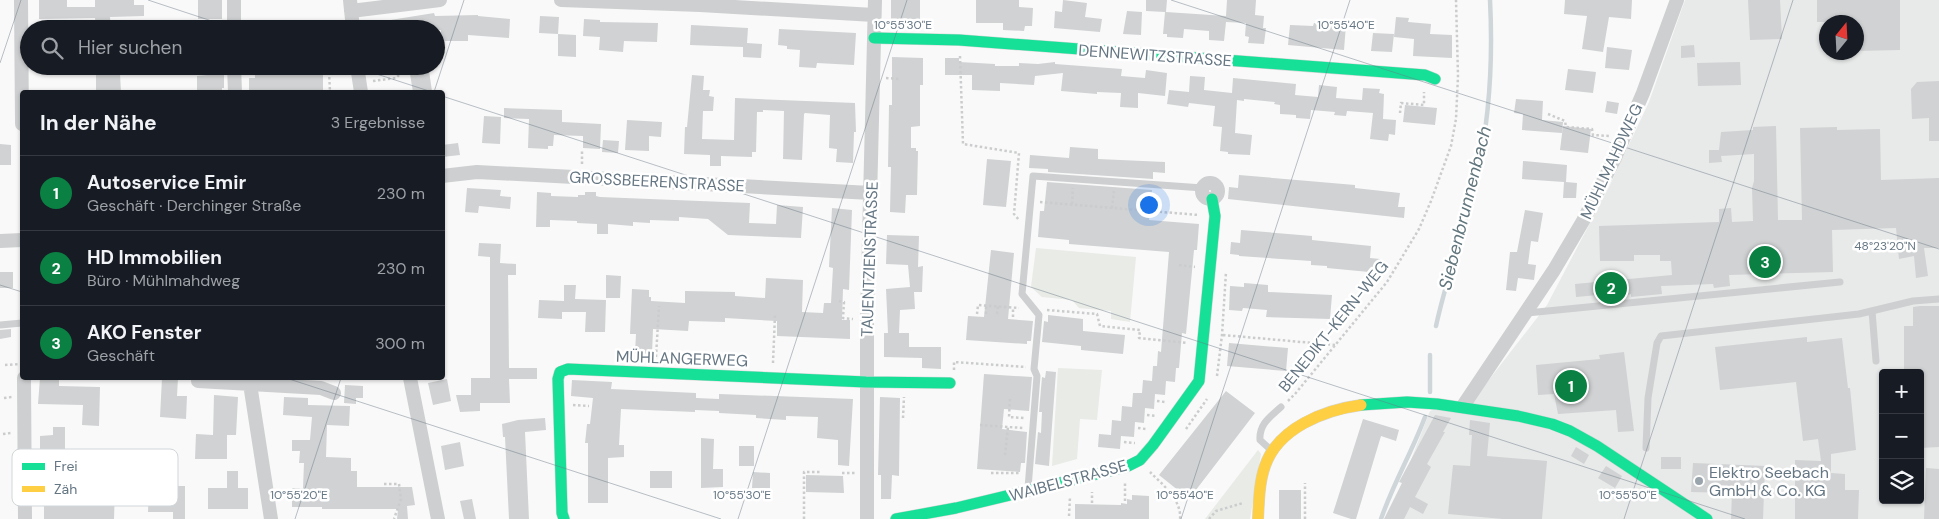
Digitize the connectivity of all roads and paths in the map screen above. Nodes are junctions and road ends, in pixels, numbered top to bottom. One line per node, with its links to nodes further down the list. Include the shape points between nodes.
1 (21, 0): 11 (street)
2 (234, 0): 12 (street)
3 (440, 0): 9 (street)
4 (561, 0): 8 (street)
5 (875, 0): 10 (street, TAUENTZIENSTRASSE)
6 (1456, 0): 63 (path, BENEDIKT-KERN-WEG, via 1456,119 1452,146 1443,172 1419,229 1387,282)
7 (1677, 0): 28 (street, MÜHLMAHDWEG)
8 (701, 2): 10 (street)
9 (350, 6): 13 (street)
10 (874, 15): 14 (street, TAUENTZIENSTRASSE)
11 (21, 20)
12 (234, 20)
13 (352, 20)
14 (874, 38): 15 (street, DENNEWITZSTRASSE); 34 (street, TAUENTZIENSTRASSE)
15 (959, 40): 21 (street, DENNEWITZSTRASSE); 41 (path, via 962,144 1019,153 1014,214)
16 (22, 75): 23 (street)
17 (234, 75): 24 (street)
18 (329, 75): 25 (path)
19 (359, 75): 22 (street)
20 (400, 75): 22 (path)
21 (1430, 77): 26 (path, via 1424,105 1401,103)
22 (360, 88)
23 (22, 90)
24 (235, 90)
25 (330, 90)
26 (1400, 113)
27 (1548, 114): 28 (path, via 1565,121 1566,127 1592,129 1593,135)
28 (1624, 137): 53 (street, MÜHLMAHDWEG, via 1583,221)
29 (445, 176): 34 (street, GROSSBEERENSTRASSE, via 477,172)
30 (1073, 179): 31 (lane, WAIBELSTRASSE); 36 (lane, WAIBELSTRASSE, via 1033,176); 37 (path)
31 (1114, 182): 32 (lane, WAIBELSTRASSE); 38 (path)
32 (1156, 184): 33 (lane, WAIBELSTRASSE); 39 (path)
33 (1202, 188): 35 (street, WAIBELSTRASSE, via 1204,197)
34 (871, 194): 59 (street, TAUENTZIENSTRASSE)
35 (1212, 199): 40 (street, WAIBELSTRASSE)
36 (1031, 201): 37 (path); 41 (lane, WAIBELSTRASSE)
37 (1072, 204): 38 (path)
38 (1112, 208): 39 (path)
39 (1153, 211): 40 (path)
40 (1215, 216): 62 (street, WAIBELSTRASSE)
41 (1029, 229): 51 (lane, WAIBELSTRASSE, via 1022,294)
42 (20, 240): 43 (street)
43 (0, 241)
44 (1840, 282): 53 (lane)
45 (1939, 299): 52 (lane, via 1913,301)
46 (839, 301): 59 (path, via 844,302 844,318)
47 (986, 305): 49 (path); 54 (path, via 978,305); 55 (path)
48 (659, 306): 68 (path)
49 (998, 306): 50 (path); 56 (path)
50 (1013, 307): 51 (path); 58 (path)
51 (1035, 309): 62 (path, via 1096,314 1100,326 1140,330 1139,338); 67 (lane, WAIBELSTRASSE, via 1039,315)
52 (1872, 311): 64 (lane); 86 (lane, via 1661,336 1648,398)
53 (1526, 313): 79 (street, MÜHLMAHDWEG)
54 (977, 314)
55 (986, 314)
56 (997, 314)
57 (775, 315): 69 (path)
58 (1013, 316)
59 (867, 319): 73 (street, TAUENTZIENSTRASSE)
60 (20, 323): 61 (lane)
61 (0, 325)
62 (1203, 339): 63 (path); 97 (street, WAIBELSTRASSE, via 1199,381 1140,460 1126,467)
63 (1335, 345): 80 (path, BENEDIKT-KERN-WEG, via 1296,394)
64 (1876, 362)
65 (20, 364): 66 (path)
66 (5, 365)
67 (1034, 368): 75 (path, via 954,362 953,383); 82 (lane, WAIBELSTRASSE, via 1038,376)
68 (656, 374): 69 (street, MÜHLANGERWEG); 105 (street, MÜHLANGERWEG, via 568,369 560,372 558,395)
69 (773, 378): 73 (street, MÜHLANGERWEG)
70 (24, 380): 87 (street)
71 (198, 380): 76 (street)
72 (410, 380): 104 (street)
73 (866, 382): 74 (street, MÜHLANGERWEG); 107 (street, TAUENTZIENSTRASSE)
74 (904, 383): 75 (street, MÜHLANGERWEG); 81 (path)
75 (950, 383)
76 (250, 384): 77 (street, via 321,388); 102 (street)
77 (334, 393)
78 (1010, 399): 82 (path, via 1009,417)
79 (1463, 406): 88 (street, via 1413,401 1336,410 1298,426); 113 (street, via 1524,417 1566,430)
80 (1281, 407): 88 (lane, via 1259,431 1260,440)
81 (904, 418)
82 (1034, 419): 85 (lane, WAIBELSTRASSE)
83 (980, 425): 84 (path)
84 (1008, 427): 85 (path); 89 (path)
85 (1033, 429): 93 (lane, WAIBELSTRASSE)
86 (1646, 448)
87 (24, 449)
88 (1272, 451): 99 (street, via 1261,481)
89 (1005, 455)
90 (1147, 470): 109 (path, via 1169,491 1181,511)
91 (822, 472): 106 (path, via 804,472)
92 (991, 473): 93 (path)
93 (1029, 473): 97 (lane, WAIBELSTRASSE)
94 (1126, 480): 98 (path)
95 (1305, 483): 112 (path)
96 (384, 484): 103 (path, via 399,484 401,499)
97 (1028, 491): 108 (street, WAIBELSTRASSE)
98 (1124, 501)
99 (1259, 503): 110 (path, via 1243,503 1216,510); 111 (street)
100 (25, 506): 101 (street)
101 (25, 519)
102 (271, 519)
103 (394, 519)
104 (438, 519)
105 (564, 519)
106 (804, 519)
107 (867, 519)
108 (896, 519)
109 (1180, 519)
110 (1209, 519)
111 (1258, 519)
112 (1305, 519)
113 (1708, 519)

